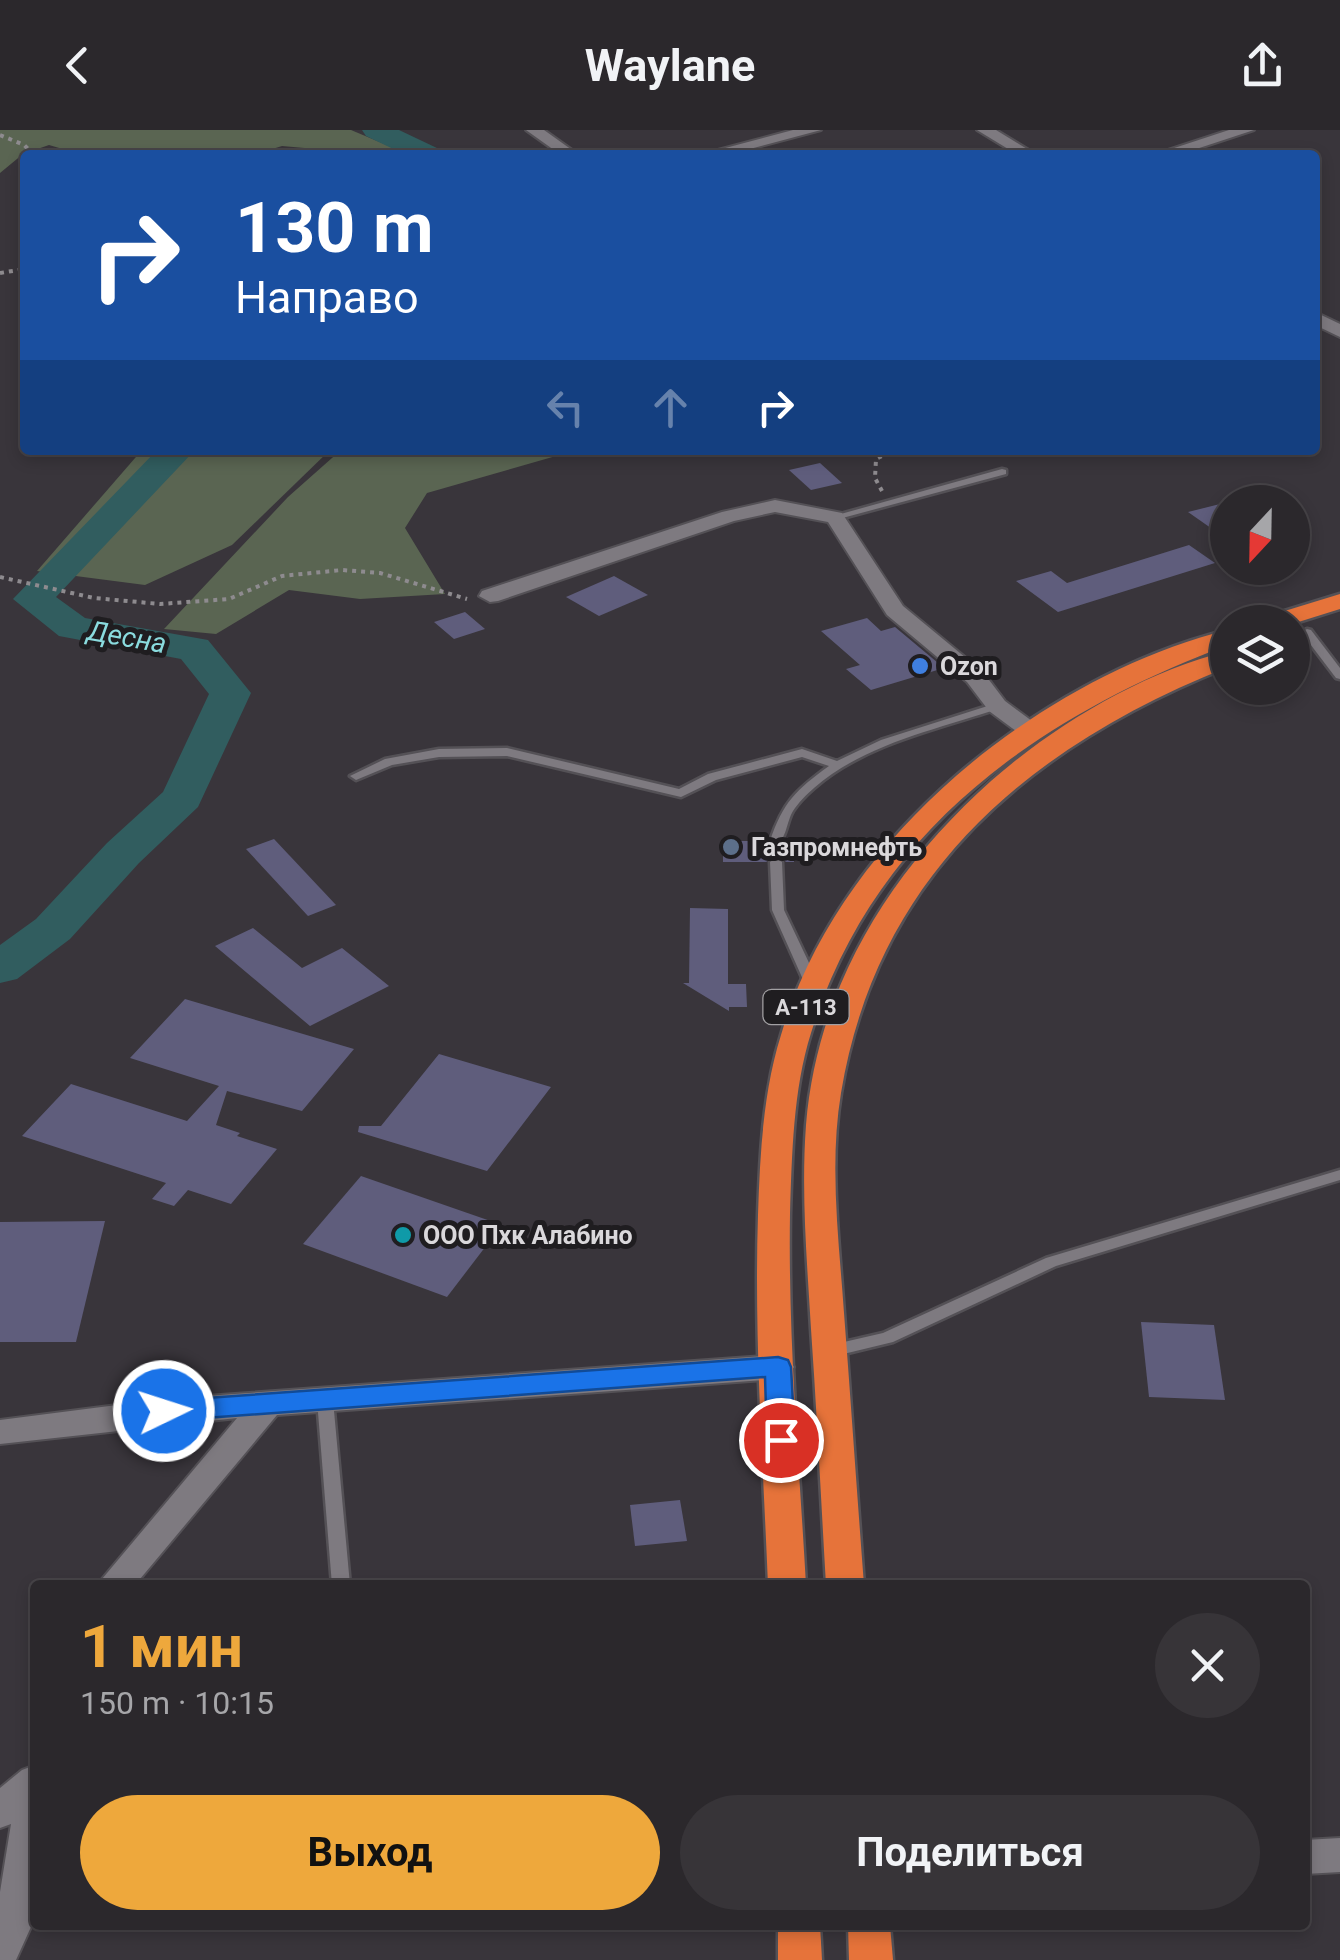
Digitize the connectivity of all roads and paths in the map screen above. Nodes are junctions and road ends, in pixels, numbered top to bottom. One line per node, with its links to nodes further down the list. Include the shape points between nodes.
1 (534, 130): 7 (street)
2 (814, 130): 8 (street)
3 (985, 130): 9 (street)
4 (1246, 130): 10 (street)
5 (0, 134): 6 (path)
6 (29, 150)
7 (564, 150)
8 (728, 150)
9 (1020, 150)
10 (1179, 150)
11 (884, 455): 13 (path, via 876,459 875,478 884,495)
12 (1002, 472): 13 (lane)
13 (870, 508): 14 (lane)
14 (835, 518): 16 (street, via 775,506 730,516); 25 (street, via 896,610 975,677)
15 (0, 577): 16 (path, via 94,598 160,604 229,599 282,576 342,570 380,573 460,600)
16 (490, 596)
17 (1340, 602): 18 (highway)
18 (1310, 611)
19 (1340, 622): 20 (highway)
20 (1310, 631)
21 (1210, 642): 26 (highway, А-113, via 1094,691)
22 (1310, 644): 24 (lane)
23 (1210, 666): 33 (highway, А-113, via 1072,732 984,798 918,869 872,942 841,1021 825,1092 821,1198)
24 (1340, 676)
25 (998, 706): 26 (street); 27 (lane, via 866,751)
26 (1028, 729): 31 (highway, А-113, via 953,787 888,856 833,940)
27 (841, 766): 28 (lane, via 802,752 712,777 681,793 506,752 388,762); 29 (lane, via 788,809)
28 (356, 776)
29 (776, 842)
30 (776, 862): 31 (lane, via 778,910)
31 (813, 987): 34 (highway, А-113, via 793,1045 779,1122)
32 (1340, 1176): 33 (lane, via 1051,1262 887,1338)
33 (830, 1352): 41 (highway, А-113)
34 (778, 1367): 35 (street); 40 (highway, А-113)
35 (325, 1400): 36 (street); 39 (lane)
36 (268, 1404): 37 (street); 38 (street)
37 (0, 1432)
38 (118, 1580)
39 (341, 1580)
40 (787, 1580)
41 (846, 1580)
42 (30, 1785): 43 (street)
43 (0, 1811)
44 (30, 1822): 49 (street, via 15,1920)
45 (1340, 1854): 46 (street)
46 (1310, 1857)
47 (799, 1930): 50 (highway)
48 (869, 1930): 51 (highway)
49 (0, 1951)
50 (800, 1960)
51 (871, 1960)

